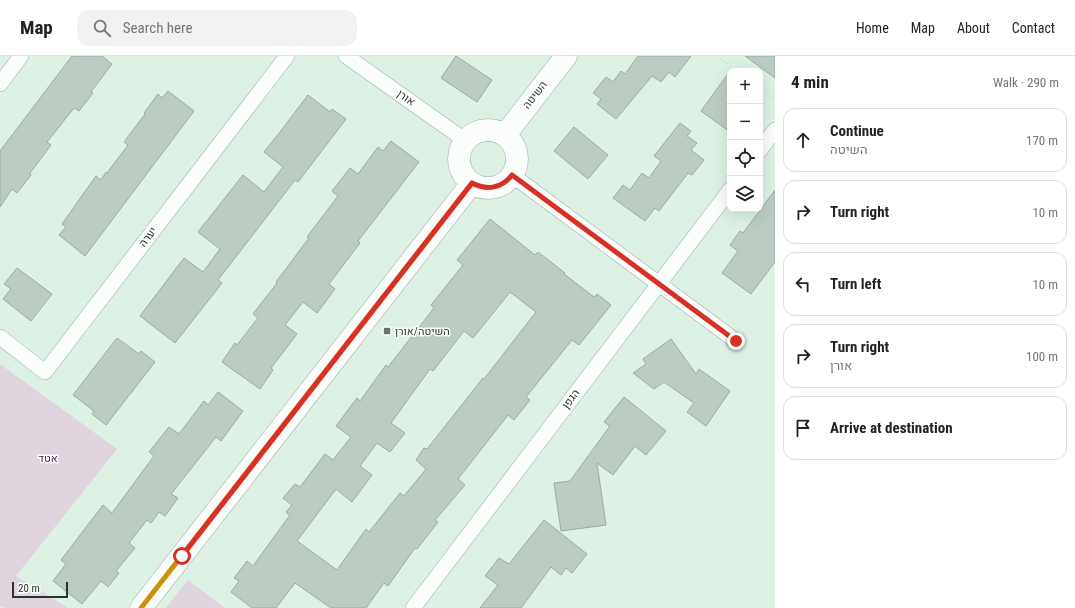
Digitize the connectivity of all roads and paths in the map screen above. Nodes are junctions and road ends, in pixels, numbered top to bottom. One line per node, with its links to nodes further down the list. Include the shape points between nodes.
1 (21, 56): 7 (street)
2 (287, 56): 18 (street, יערה, via 45,372)
3 (346, 56): 12 (street, אורן)
4 (566, 56): 11 (street, השיטה)
5 (717, 56): 6 (path)
6 (733, 68)
7 (0, 84)
8 (763, 90): 9 (path)
9 (775, 100)
10 (775, 130): 13 (street)
11 (505, 135): 12 (street, via 494,130 483,130); 14 (street, via 513,143 517,153 517,165)
12 (466, 141): 15 (street, via 460,153 460,164 464,175)
13 (763, 146)
14 (512, 175): 15 (street, via 505,183 494,187 482,187); 17 (street)
15 (472, 183): 22 (street)
16 (727, 194): 17 (street, הגפן)
17 (659, 284): 19 (street); 23 (street, הגפן)
18 (0, 337)
19 (736, 341)
20 (0, 585): 21 (path)
21 (40, 608)
22 (141, 608)
23 (412, 608)

